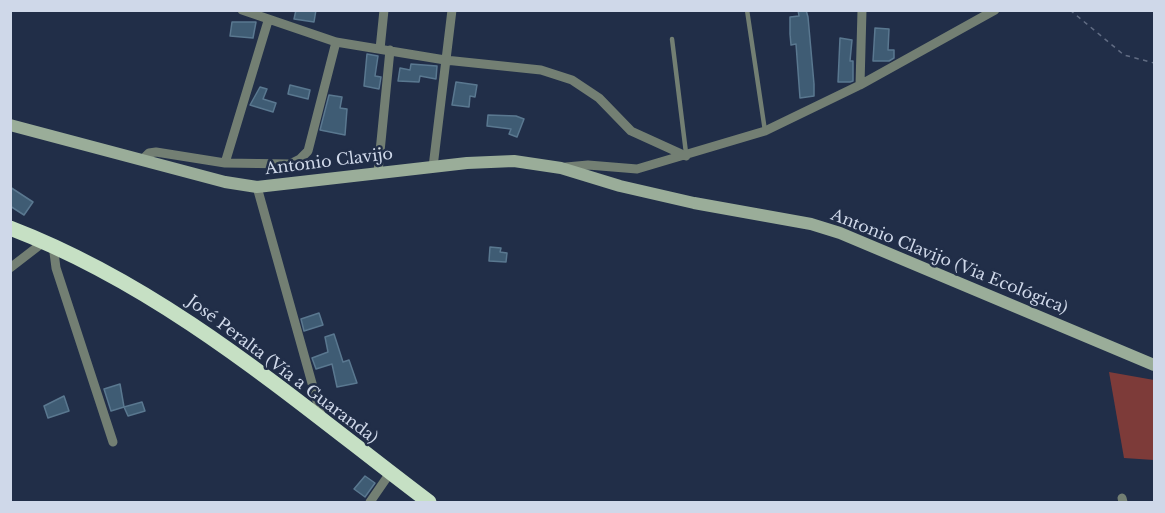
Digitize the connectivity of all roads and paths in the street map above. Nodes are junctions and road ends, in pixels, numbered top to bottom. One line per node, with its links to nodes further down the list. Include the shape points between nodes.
1 (242, 10): 8 (street)
2 (384, 10): 11 (street)
3 (452, 10): 12 (street)
4 (747, 10): 16 (lane)
5 (861, 10): 14 (street)
6 (995, 10): 14 (street)
7 (1070, 10): 13 (path, via 1124,55)
8 (268, 21): 10 (street); 19 (street)
9 (672, 39): 17 (lane)
10 (336, 42): 11 (street); 19 (street, via 308,151 290,164)
11 (385, 50): 12 (street); 22 (street)
12 (444, 60): 17 (street, via 541,70 572,80 599,98 631,130); 20 (street)
13 (1155, 63)
14 (860, 85): 16 (street)
15 (10, 125): 18 (main road, Antonio Clavijo)
16 (765, 130): 17 (street)
17 (686, 156): 21 (street, via 632,170 588,165)
18 (143, 159): 19 (street, via 156,152); 24 (main road, Antonio Clavijo)
19 (225, 163)
20 (433, 167): 21 (main road, Antonio Clavijo, via 514,161); 22 (main road, Antonio Clavijo)
21 (561, 168): 23 (main road, Antonio Clavijo)
22 (378, 172): 24 (main road, Antonio Clavijo)
23 (620, 186): 28 (main road, Antonio Clavijo (Via Ecológica), via 840,233)
24 (257, 187): 29 (street)
25 (10, 228): 26 (highway, José Peralta (Vía a Guaranda))
26 (49, 243): 27 (street); 29 (highway, José Peralta (Vía a Guaranda), via 197,325); 30 (street)
27 (10, 268)
28 (1155, 365)
29 (322, 422): 31 (highway, José Peralta (Vía a Guaranda))
30 (113, 442)
31 (390, 473): 32 (street); 33 (highway, José Peralta (Vía a Guaranda))
32 (370, 502)
33 (429, 502)

